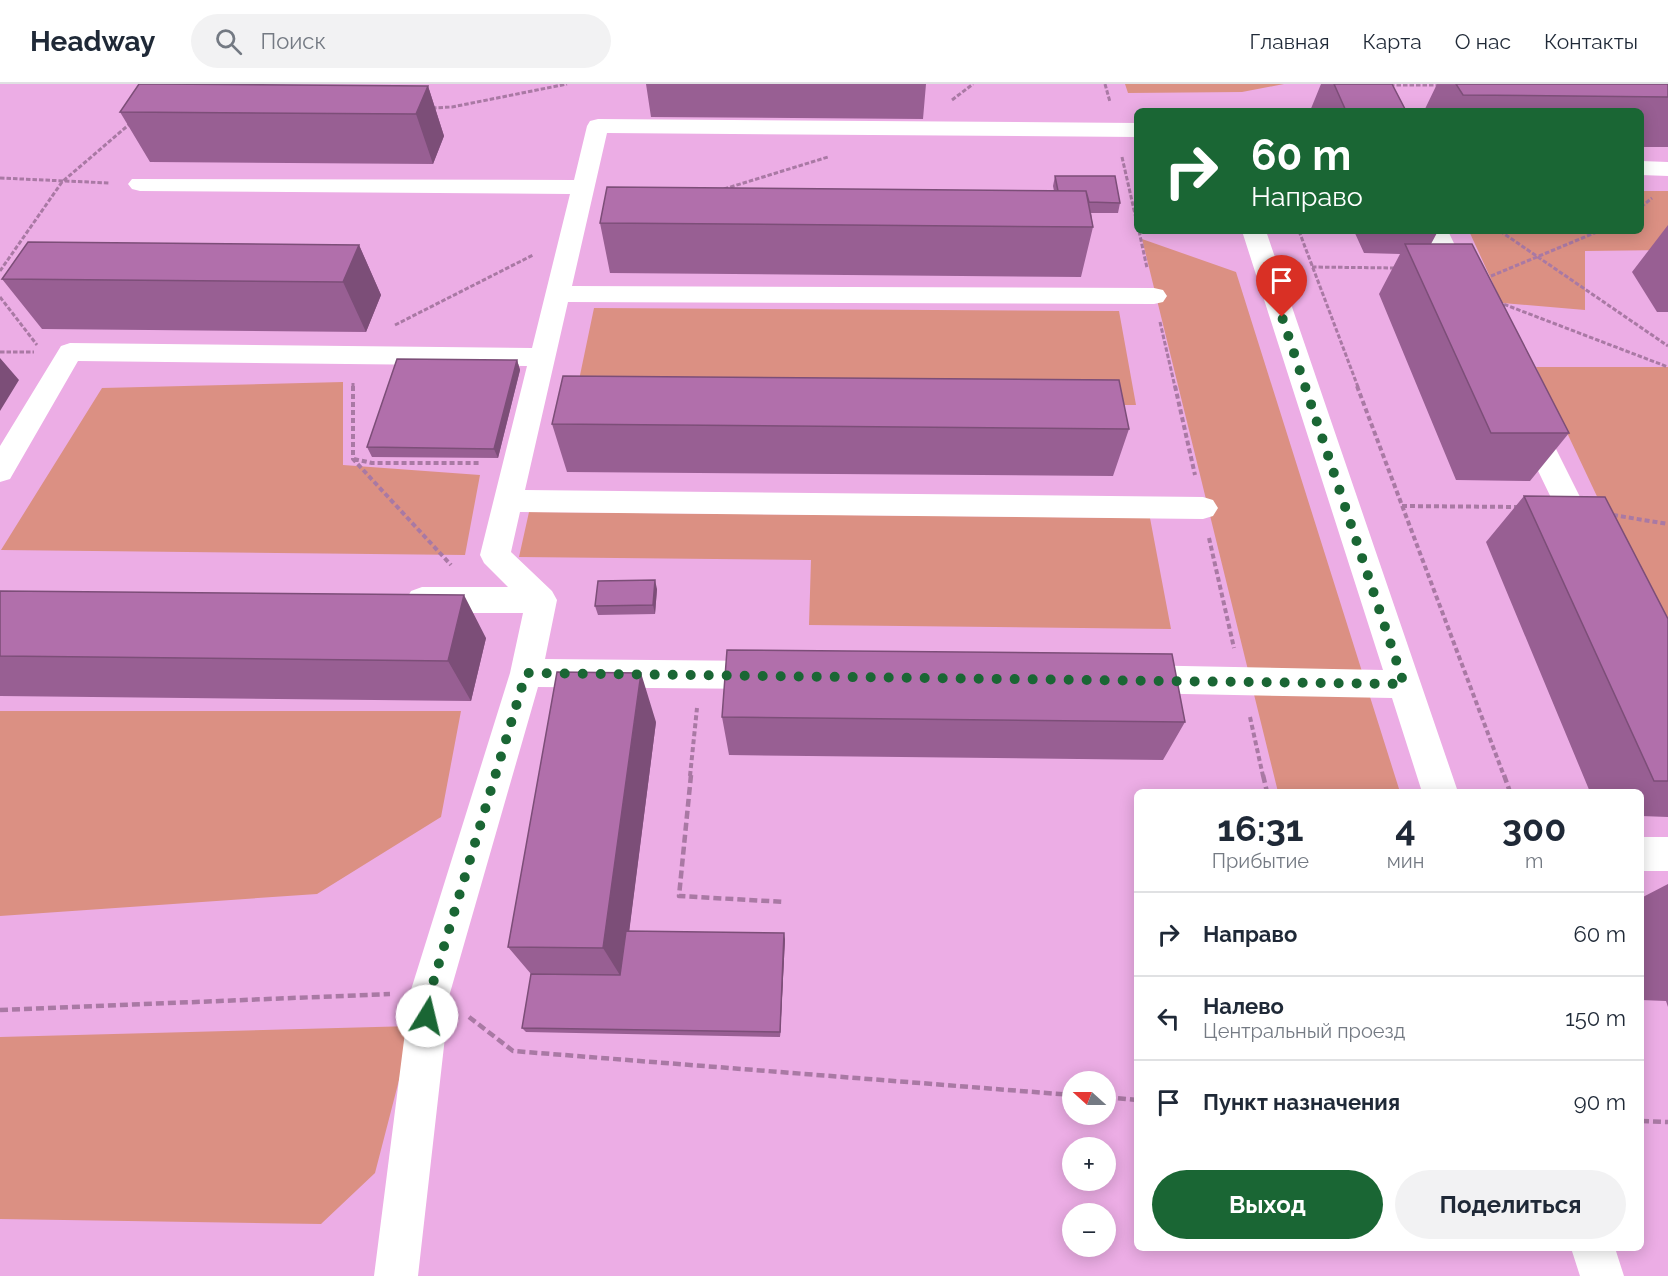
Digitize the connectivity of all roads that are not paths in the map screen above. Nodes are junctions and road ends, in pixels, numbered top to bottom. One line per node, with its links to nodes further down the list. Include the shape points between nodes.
1 (1134, 130): 5 (street, via 598,126)
2 (1644, 168): 3 (street)
3 (1668, 168)
4 (140, 184): 5 (street)
5 (584, 187): 9 (street)
6 (1255, 234): 22 (street)
7 (1437, 234): 8 (street)
8 (1464, 289)
9 (558, 294): 10 (street); 11 (street)
10 (1154, 296)
11 (542, 357): 13 (street, via 70,352); 14 (street)
12 (1515, 393): 16 (street)
13 (0, 471)
14 (508, 501): 15 (street); 18 (street, via 495,555)
15 (1203, 508)
16 (1597, 560)
17 (389, 600): 18 (street)
18 (541, 600): 19 (street)
19 (526, 673): 20 (street); 27 (street, via 430,993)
20 (806, 676)
21 (1100, 679): 22 (street)
22 (1404, 684): 23 (street)
23 (1439, 789)
24 (1644, 854): 25 (street)
25 (1668, 854)
26 (1594, 1251): 28 (street)
27 (396, 1276)
28 (1602, 1276)

